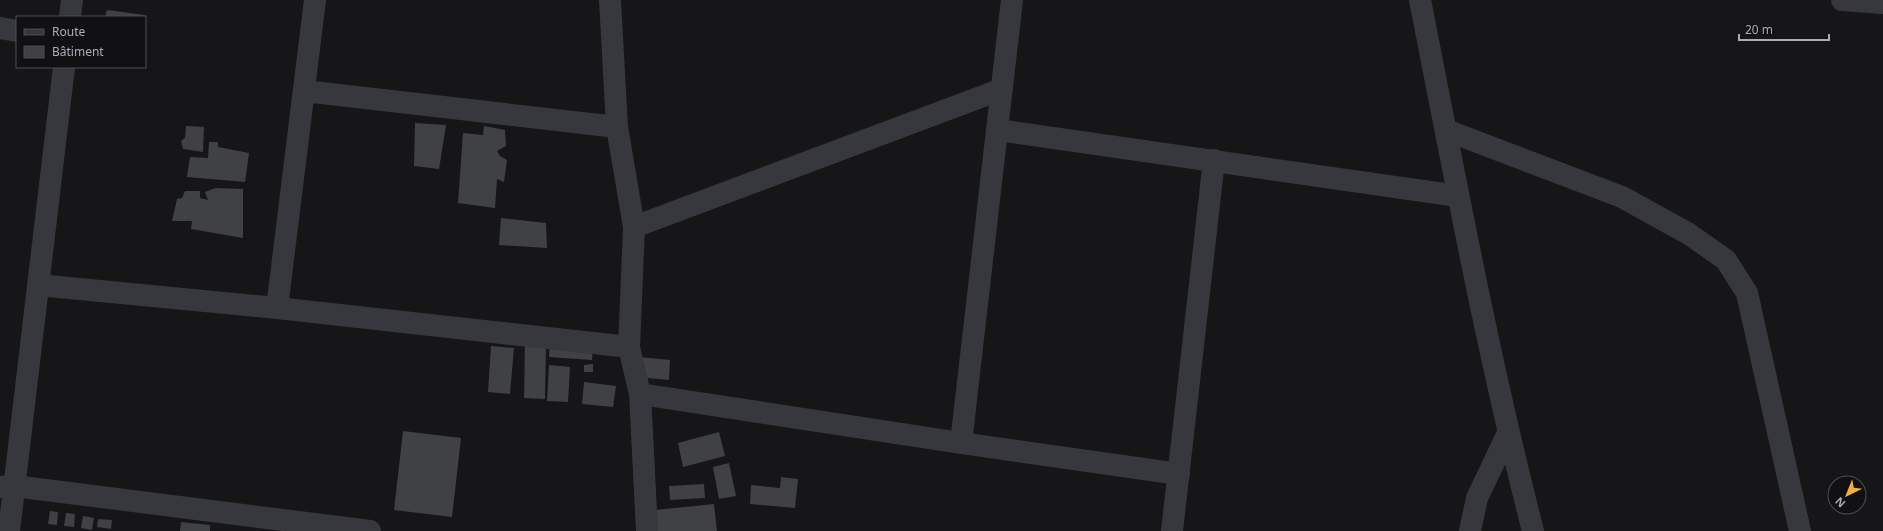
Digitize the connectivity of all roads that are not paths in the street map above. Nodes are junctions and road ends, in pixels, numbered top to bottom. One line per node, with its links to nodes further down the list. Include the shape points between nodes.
1 (72, 0): 8 (street)
2 (315, 0): 13 (street)
3 (610, 0): 14 (street)
4 (1012, 0): 12 (street)
5 (1420, 0): 16 (street)
6 (1842, 0): 7 (street)
7 (1883, 4)
8 (70, 16)
9 (0, 28): 10 (street)
10 (16, 31)
11 (64, 68): 20 (street)
12 (1002, 89): 15 (street); 19 (street)
13 (304, 91): 14 (street); 21 (street)
14 (617, 127): 19 (street)
15 (998, 130): 17 (street); 25 (street)
16 (1446, 130): 18 (street); 35 (street, via 1622,197 1689,234 1726,260 1747,293)
17 (1214, 160): 18 (street); 26 (street)
18 (1458, 196): 24 (street)
19 (634, 227): 22 (street)
20 (38, 285): 21 (street); 27 (street)
21 (277, 308): 22 (street)
22 (629, 347): 23 (street)
23 (640, 394): 25 (street); 31 (street)
24 (1508, 432): 33 (street, via 1477,498); 34 (street)
25 (961, 443): 26 (street)
26 (1179, 474): 32 (street)
27 (7, 487): 28 (street); 29 (street)
28 (271, 525): 30 (street)
29 (9, 531)
30 (370, 531)
31 (647, 531)
32 (1172, 531)
33 (1470, 531)
34 (1533, 531)
35 (1800, 531)

